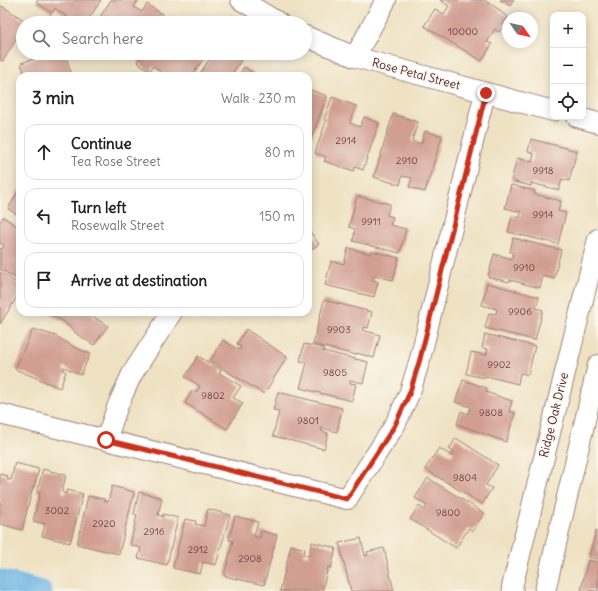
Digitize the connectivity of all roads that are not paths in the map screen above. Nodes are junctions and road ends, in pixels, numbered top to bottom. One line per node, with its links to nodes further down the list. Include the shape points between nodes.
1 (241, 0): 3 (street)
2 (386, 0): 5 (street)
3 (268, 16)
4 (312, 39): 5 (street, Rose Petal Street)
5 (355, 57): 6 (street, Rose Petal Street)
6 (486, 93): 7 (street, Rose Petal Street); 14 (street, via 410,392 395,425 347,499)
7 (550, 110)
8 (586, 119): 9 (street)
9 (598, 122)
10 (598, 239): 15 (street, Ridge Oak Drive)
11 (169, 316): 14 (street, via 132,374)
12 (598, 365): 16 (street)
13 (0, 414): 14 (street)
14 (106, 440)
15 (513, 591)
16 (545, 591)

